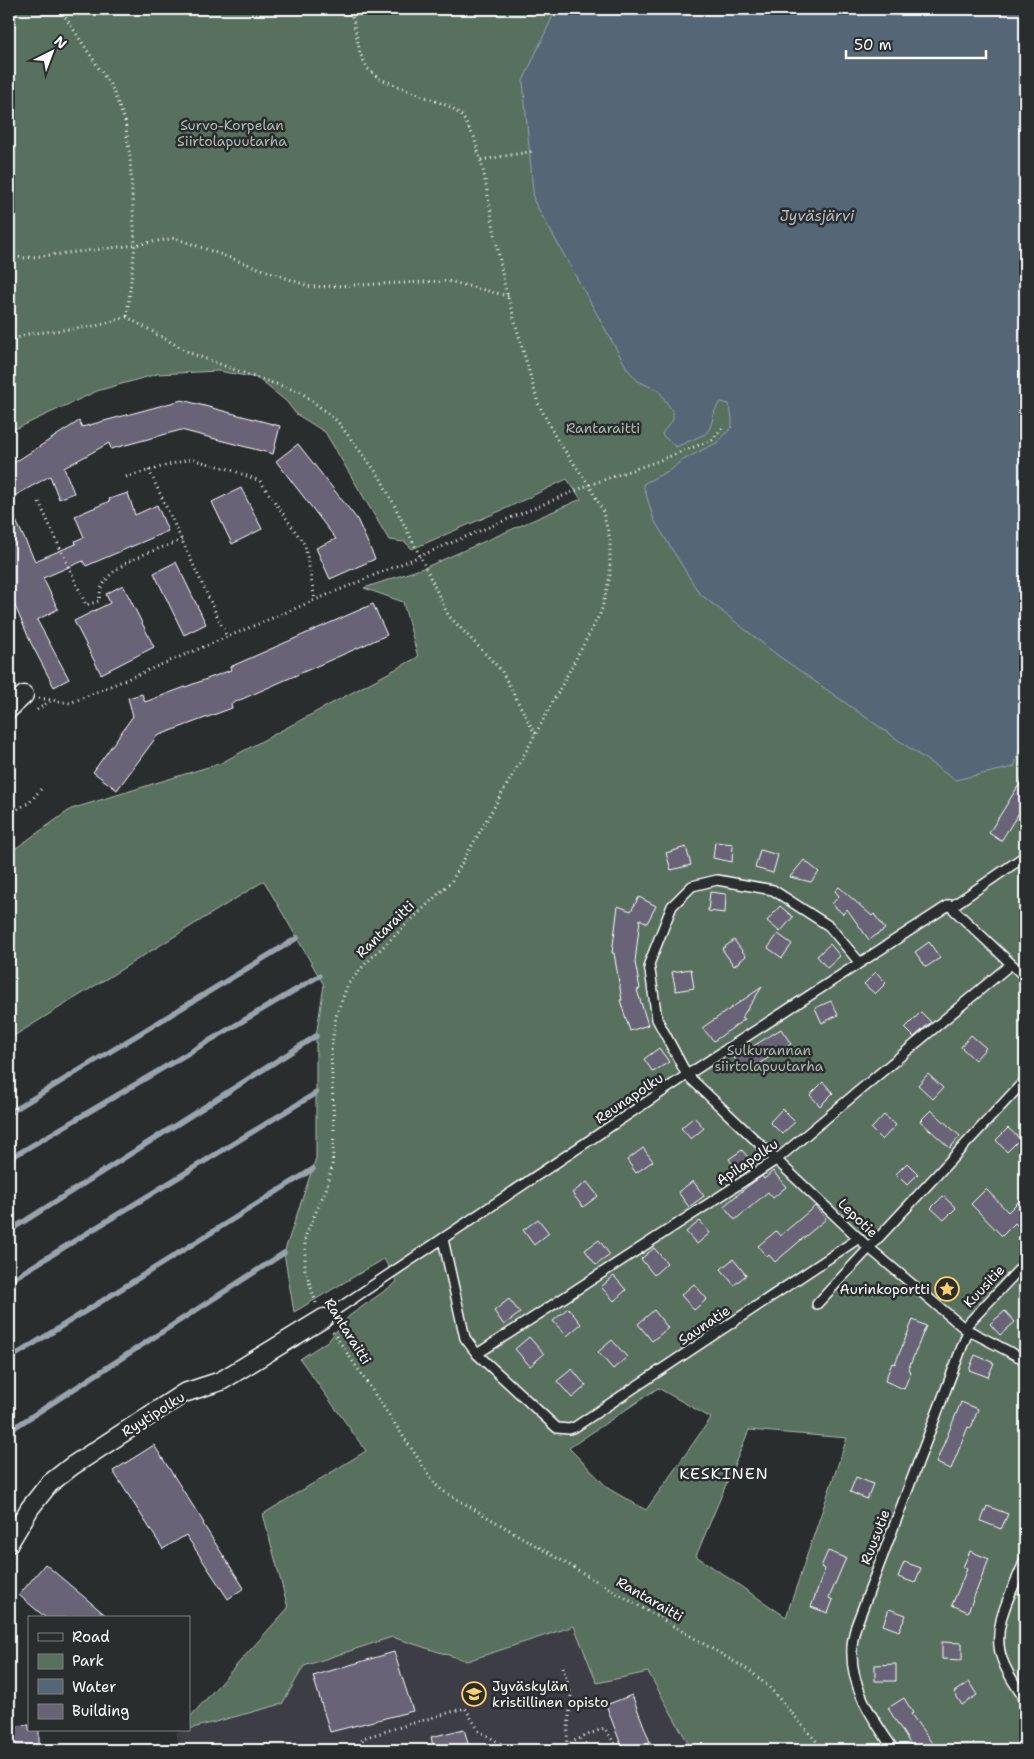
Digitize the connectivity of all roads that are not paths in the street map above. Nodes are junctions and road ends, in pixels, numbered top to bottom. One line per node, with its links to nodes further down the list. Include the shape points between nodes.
1 (24, 695): 2 (street)
2 (9, 709)
3 (1025, 856): 4 (lane, Reunapolku)
4 (951, 907): 5 (lane, Reunapolku, via 948,905); 6 (lane)
5 (860, 963): 8 (lane, Reunapolku); 8 (lane, Lepotie, via 829,926 773,890 717,880 692,886 672,906 649,964 657,1019)
6 (1011, 964): 7 (lane); 10 (lane, Apilapolku)
7 (1025, 977)
8 (687, 1075): 10 (lane, Lepotie); 12 (lane, Reunapolku)
9 (1025, 1080): 13 (lane)
10 (776, 1160): 11 (lane, Lepotie); 18 (lane, Apilapolku)
11 (859, 1238): 13 (lane, Lepotie); 18 (lane, Saunatie, via 575,1427 557,1428)
12 (443, 1239): 16 (lane, Reunapolku); 18 (lane, via 465,1338)
13 (868, 1248): 15 (lane); 17 (lane, Lepotie)
14 (1025, 1263): 17 (lane, Kuusitie)
15 (817, 1304)
16 (324, 1318): 20 (street, Ryytipolku, via 221,1381 184,1393 72,1466 49,1484 30,1508)
17 (966, 1330): 19 (lane, Lepotie); 23 (lane, Ruusutie, via 856,1626 852,1648 860,1695)
18 (478, 1354)
19 (1025, 1360)
20 (13, 1548)
21 (1025, 1560): 22 (lane, via 1000,1620 998,1640 1002,1658)
22 (1025, 1700)
23 (894, 1750)

